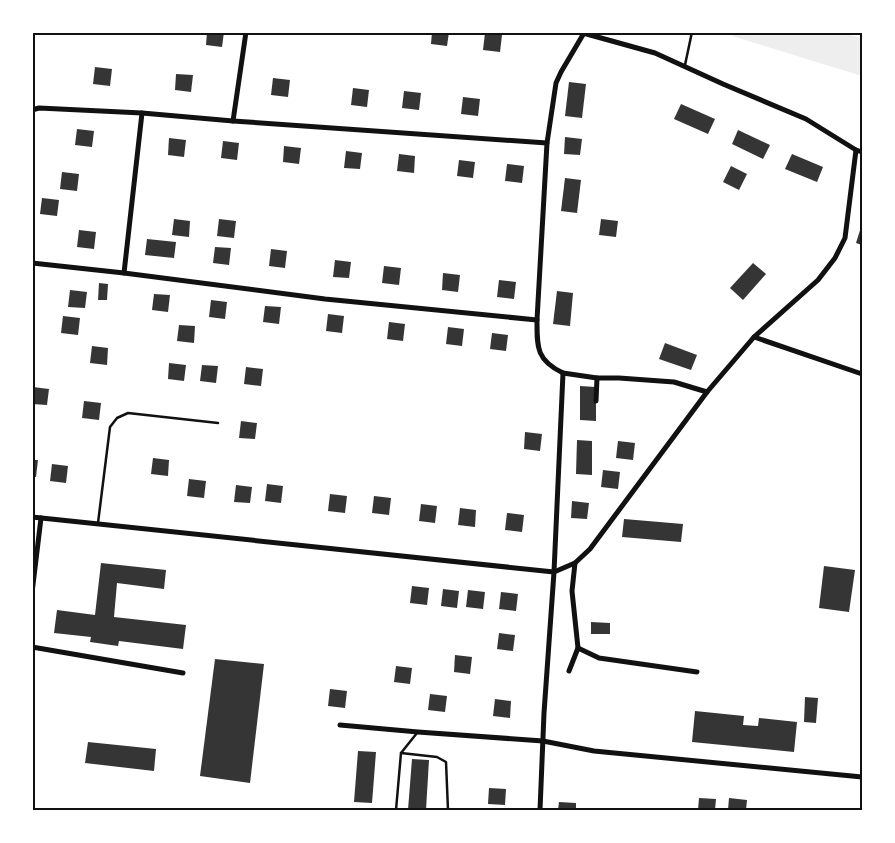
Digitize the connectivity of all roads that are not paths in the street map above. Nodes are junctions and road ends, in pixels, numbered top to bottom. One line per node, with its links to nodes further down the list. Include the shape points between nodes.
1 (246, 32): 7 (street)
2 (692, 32): 4 (lane)
3 (583, 33): 4 (street, via 655,53); 8 (street, via 556,83)
4 (685, 67): 9 (street, via 806,118)
5 (32, 110): 6 (street)
6 (142, 113): 7 (street); 12 (street)
7 (233, 121): 8 (street)
8 (546, 143): 13 (street)
9 (856, 150): 10 (street); 14 (street, via 845,238 835,258 818,280)
10 (862, 152)
11 (32, 263): 12 (street)
12 (124, 273): 13 (street, via 325,299)
13 (537, 320): 15 (street, via 537,346 544,360)
14 (754, 337): 16 (street); 18 (street)
15 (564, 373): 17 (street); 25 (street)
16 (862, 374)
17 (597, 378): 18 (street, via 674,382); 19 (street)
18 (707, 392): 24 (street, via 590,549)
19 (596, 401)
20 (218, 423): 23 (lane, via 128,414 117,418 110,427)
21 (32, 517): 22 (street)
22 (41, 518): 23 (street); 26 (street)
23 (98, 523): 25 (street)
24 (575, 563): 25 (street); 28 (street, via 572,591)
25 (554, 572): 34 (street)
26 (32, 593)
27 (32, 647): 31 (street)
28 (578, 648): 29 (street); 30 (street, via 599,658)
29 (569, 672)
30 (697, 672)
31 (183, 673)
32 (340, 725): 33 (street)
33 (418, 732): 34 (street); 35 (lane)
34 (543, 741): 36 (street, via 594,751); 39 (street)
35 (401, 753): 37 (lane); 38 (lane, via 437,757 446,762)
36 (862, 778)
37 (396, 810)
38 (448, 810)
39 (540, 810)

